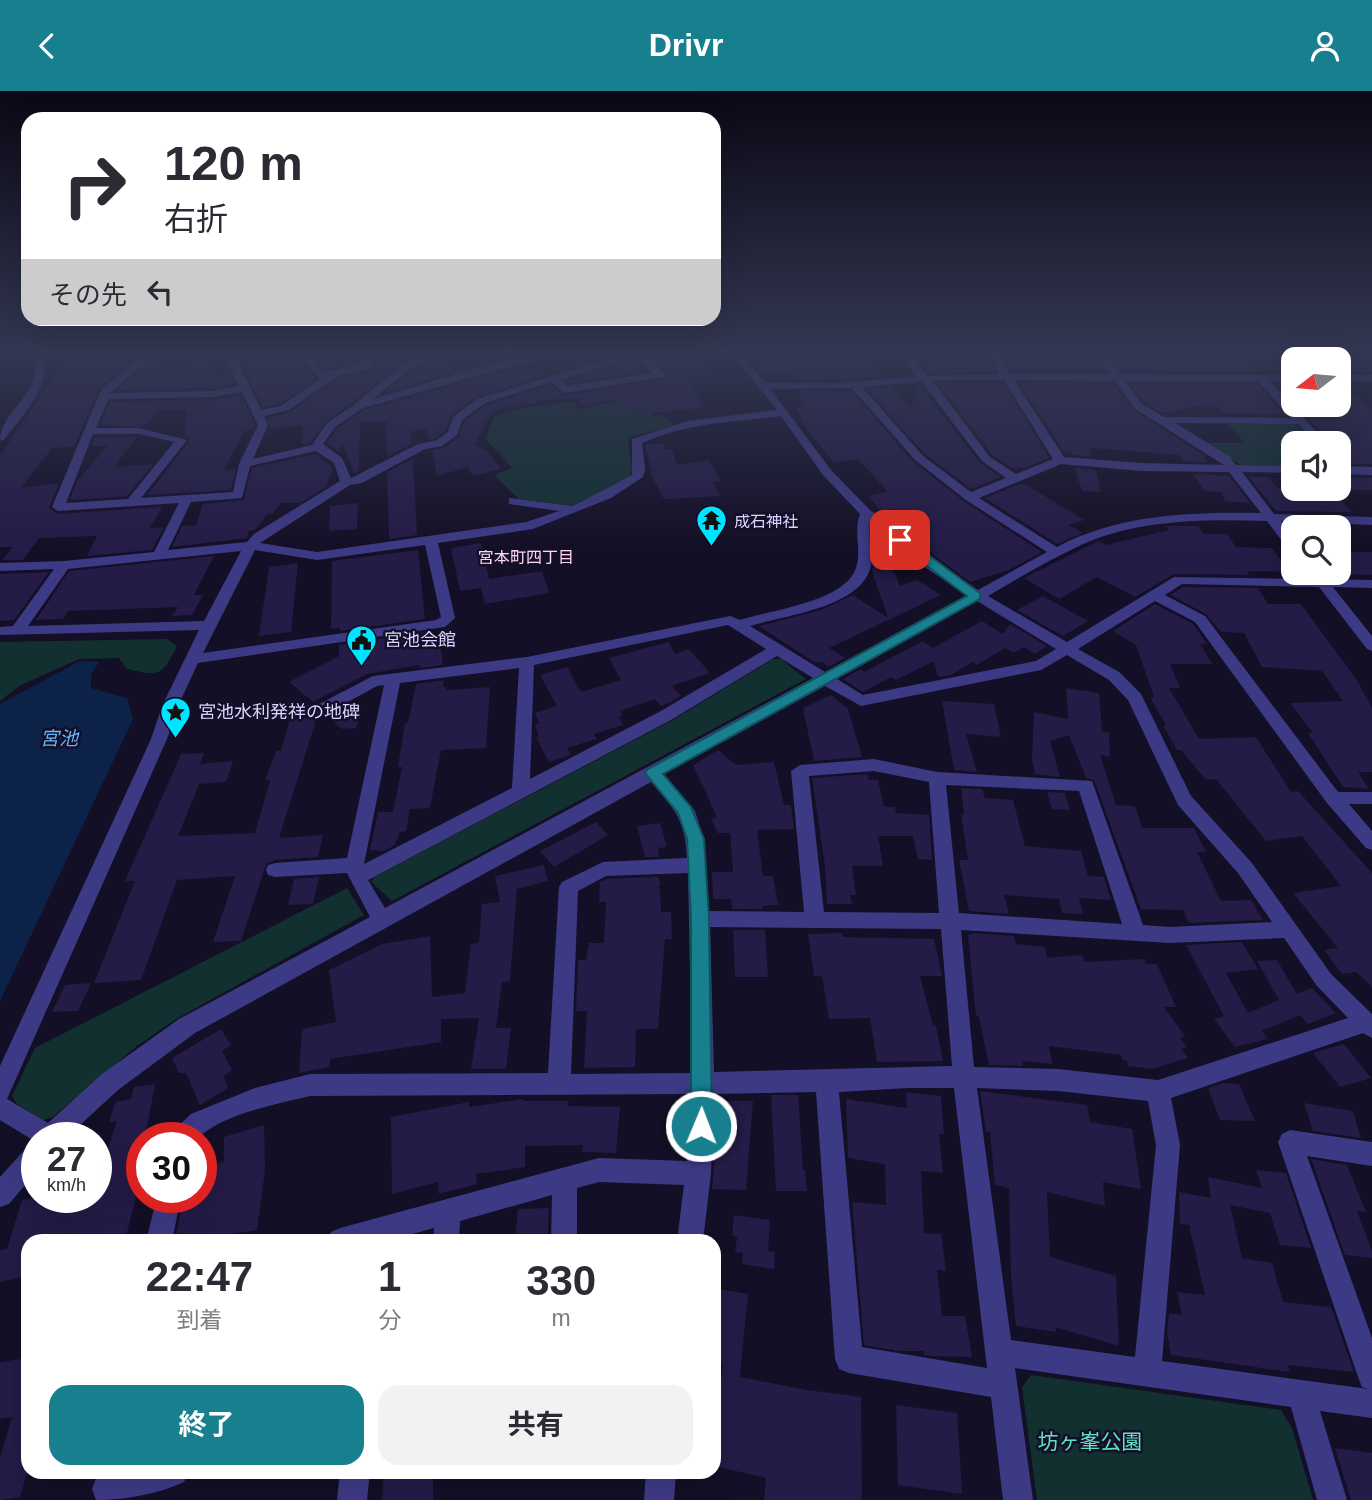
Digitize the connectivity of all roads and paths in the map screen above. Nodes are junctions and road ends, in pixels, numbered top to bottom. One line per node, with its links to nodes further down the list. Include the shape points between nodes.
1 (15, 416): 17 (street)
2 (95, 416): 15 (street)
3 (259, 416): 20 (street, via 262,425)
4 (345, 416): 18 (street, via 331,425)
5 (461, 416): 26 (street, via 453,433 438,444 422,446)
6 (759, 416): 31 (street, via 678,428 635,441 637,477)
7 (787, 416): 32 (street, via 835,481)
8 (882, 416): 27 (street, via 919,458)
9 (952, 416): 25 (street, via 986,459)
10 (1033, 416): 19 (street)
11 (1153, 416): 13 (street)
12 (1296, 416): 14 (street)
13 (1160, 420): 14 (street); 21 (street, via 1225,458)
14 (1301, 421): 16 (street)
15 (89, 431): 30 (street, via 58,507); 30 (street, via 139,431 181,440)
16 (1311, 431)
17 (0, 438)
18 (318, 447): 20 (street); 26 (street, via 345,468)
19 (1060, 460): 21 (street); 25 (street)
20 (245, 464): 28 (street, via 238,495)
21 (1232, 468): 22 (street); 33 (street)
22 (1281, 469)
23 (1351, 470): 24 (street)
24 (1372, 471)
25 (1015, 479): 27 (street)
26 (346, 482): 37 (street)
27 (970, 497): 38 (street)
28 (186, 500): 30 (street); 39 (street)
29 (513, 501): 31 (street)
30 (130, 504)
31 (575, 510): 36 (street, via 528,526)
32 (867, 512): 47 (street); 49 (street, via 861,526 864,567 856,582 820,602)
33 (1272, 519): 34 (street); 35 (street); 38 (street, via 1154,520 1097,533)
34 (1372, 521)
35 (1281, 531)
36 (431, 541): 37 (street, via 317,556); 55 (street, via 448,618 440,624)
37 (251, 546): 39 (street); 48 (street)
38 (1056, 552): 47 (street)
39 (159, 555): 40 (street)
40 (64, 565): 41 (street); 51 (street)
41 (0, 567)
42 (1281, 579): 46 (street, via 1179,580)
43 (1351, 582): 44 (street)
44 (1372, 584)
45 (1324, 585): 52 (street)
46 (1155, 595): 54 (street); 63 (street, via 1200,619)
47 (976, 596): 54 (street); 58 (street)
48 (209, 625): 51 (street); 55 (street)
49 (740, 625): 53 (street); 56 (street, via 730,620)
50 (0, 631): 51 (street)
51 (17, 631)
52 (1372, 646)
53 (777, 649): 58 (street); 62 (street, via 665,716)
54 (1067, 649): 58 (street, via 1041,665 861,701); 73 (street, via 1114,676 1130,692 1184,800 1245,868)
55 (191, 659): 80 (street)
56 (527, 662): 57 (street); 62 (street)
57 (393, 678): 59 (street, via 373,681 322,709); 68 (street)
58 (825, 678): 60 (street)
59 (262, 715)
60 (653, 773): 66 (street, via 686,811); 69 (street)
61 (937, 778): 71 (street, via 874,765 800,771); 72 (street); 74 (street, via 1086,785)
62 (521, 790): 68 (street)
63 (1333, 798): 64 (street); 65 (street)
64 (1372, 798)
65 (1372, 843)
66 (697, 865): 70 (street); 79 (street, via 603,869 569,887)
67 (275, 870): 68 (street)
68 (356, 871): 69 (street)
69 (382, 919): 84 (street, via 187,1026 110,1082)
70 (700, 919): 71 (street); 78 (street)
71 (815, 919): 72 (street)
72 (950, 921): 74 (street); 76 (street)
73 (1288, 930): 74 (street); 75 (street, via 1324,980)
74 (1135, 932)
75 (1369, 1025): 81 (street)
76 (964, 1077): 77 (street); 81 (street, via 1058,1080); 98 (street)
77 (827, 1082): 78 (street); 101 (street, via 849,1359)
78 (702, 1084): 79 (street); 88 (street)
79 (559, 1085): 85 (street, via 310,1085 255,1099)
80 (0, 1091)
81 (1158, 1091): 99 (street, via 1168,1145)
82 (0, 1107): 83 (street)
83 (25, 1122)
84 (66, 1122)
85 (198, 1122)
86 (1372, 1154): 100 (street, via 1290,1142)
87 (21, 1171): 90 (street)
88 (699, 1173): 89 (street, via 599,1170); 97 (street)
89 (565, 1179): 91 (street); 96 (street)
90 (0, 1195)
91 (449, 1211): 94 (street); 95 (street)
92 (165, 1213): 93 (street)
93 (161, 1234)
94 (365, 1234)
95 (447, 1234)
96 (564, 1234)
97 (691, 1234)
98 (1000, 1352): 99 (street); 101 (street)
99 (1147, 1372): 102 (street)
100 (1372, 1377)
101 (1005, 1385): 110 (street)
102 (1301, 1394): 103 (street); 111 (street)
103 (1372, 1404)
104 (143, 1479): 107 (street)
105 (354, 1479): 108 (street)
106 (660, 1479): 109 (street)
107 (107, 1487)
108 (352, 1500)
109 (659, 1500)
110 (1018, 1500)
111 (1332, 1500)

